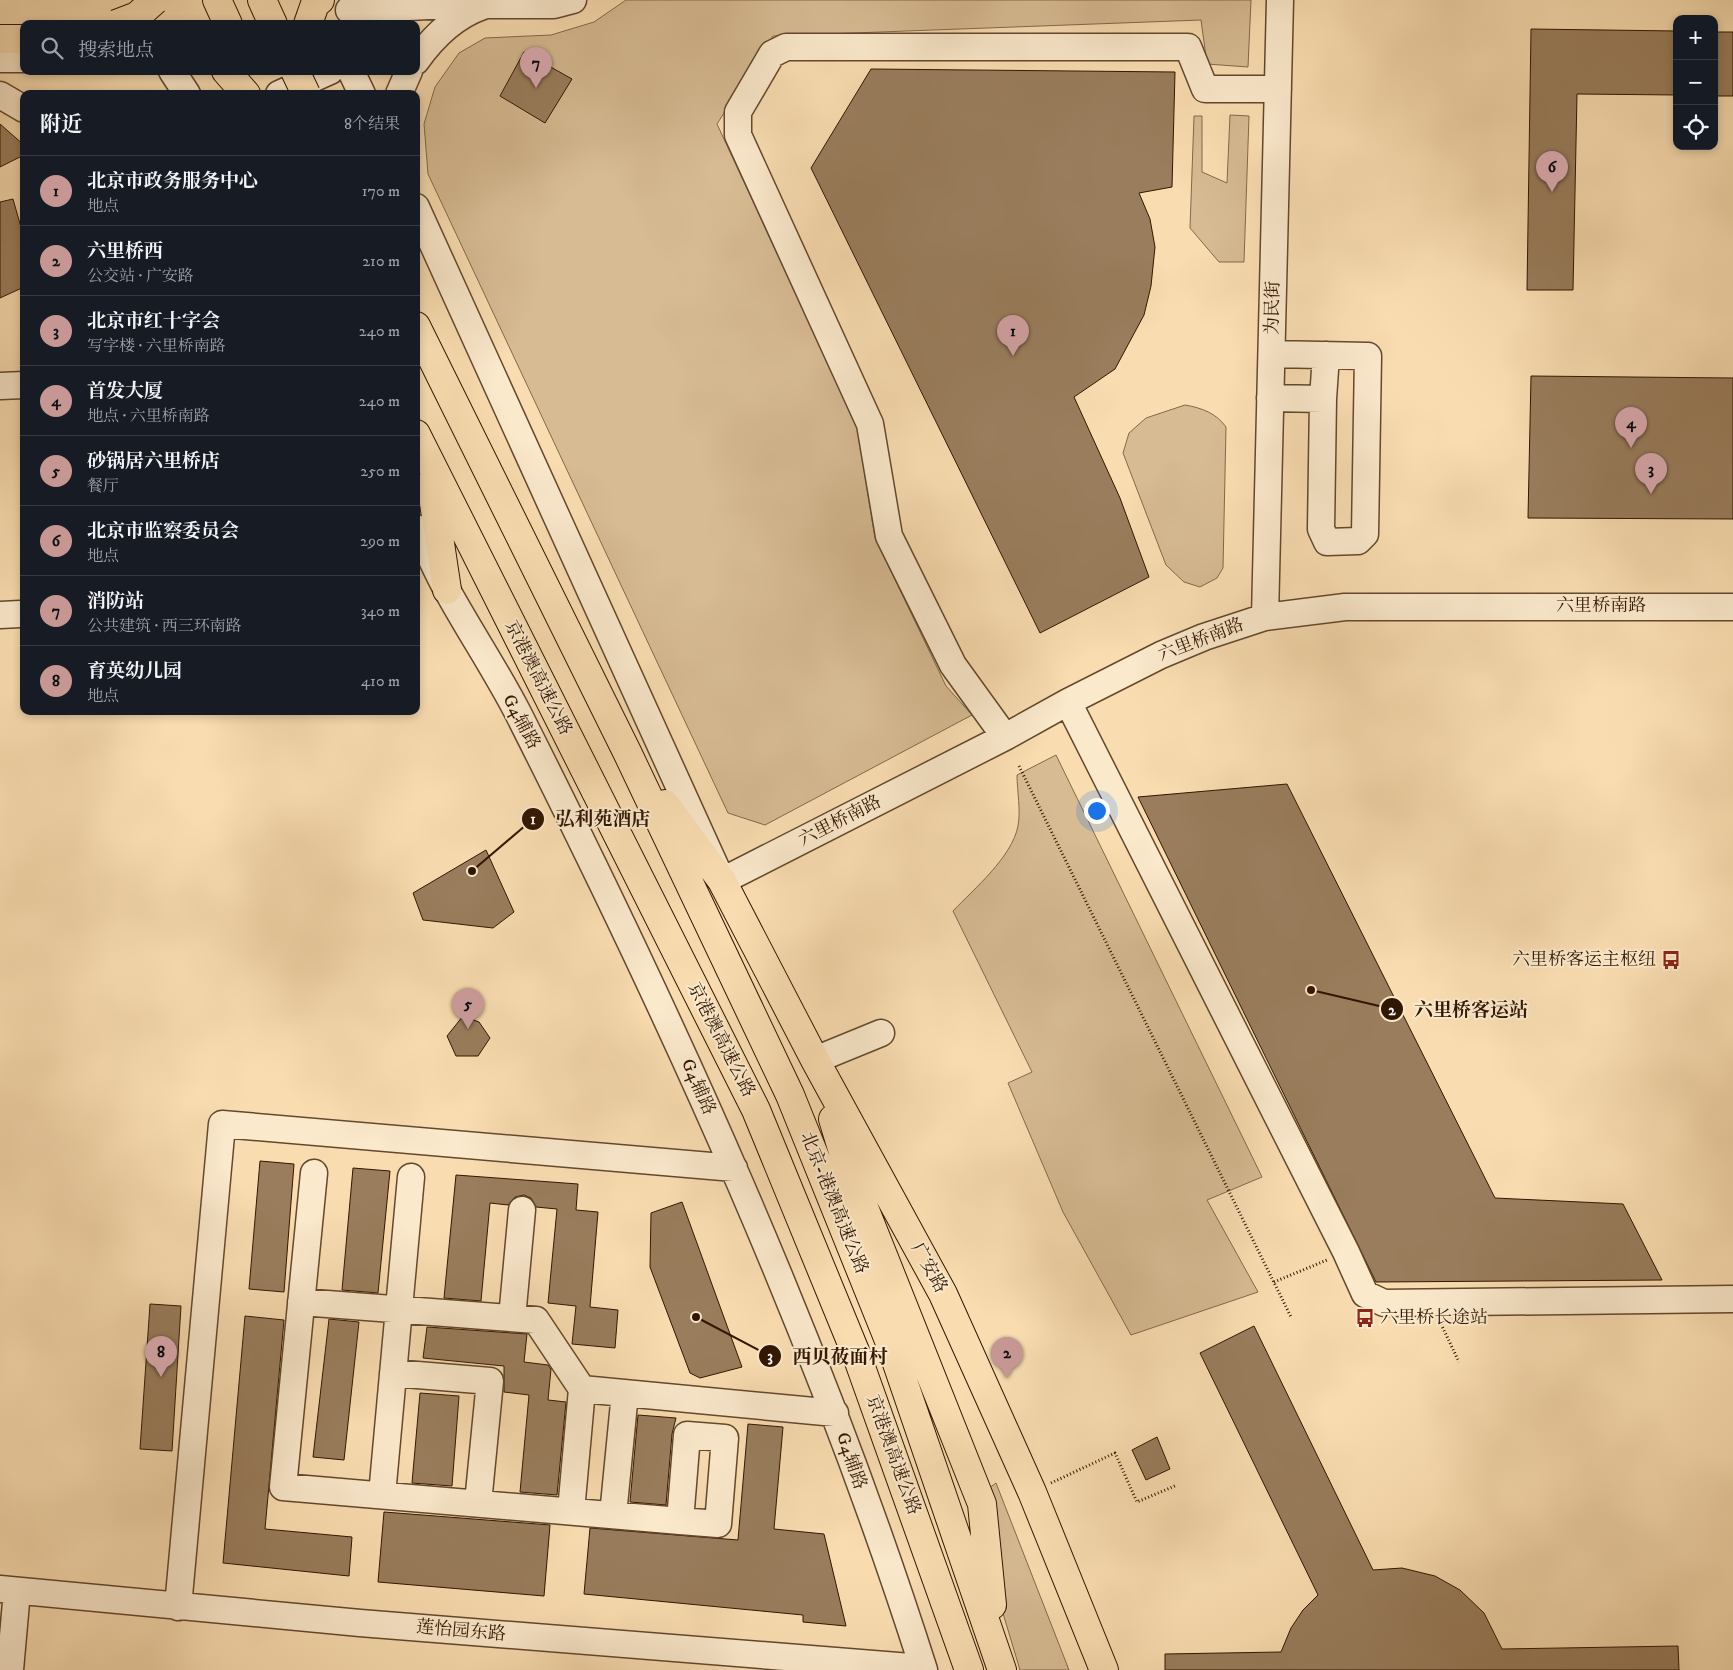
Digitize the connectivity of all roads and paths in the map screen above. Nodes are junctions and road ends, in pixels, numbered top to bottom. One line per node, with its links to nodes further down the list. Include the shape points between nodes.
1 (138, 0): 11 (street)
2 (155, 0): 10 (highway, bridge, via 137,16)
3 (217, 0): 12 (highway)
4 (262, 0): 13 (highway)
5 (320, 0): 14 (highway, via 315,4)
6 (573, 0): 8 (street, via 554,5)
7 (1280, 0): 30 (street, 为民街)
8 (486, 5): 9 (street); 19 (street, via 444,29)
9 (346, 11)
10 (126, 20)
11 (148, 20)
12 (226, 20)
13 (271, 20)
14 (309, 20)
15 (0, 26): 16 (highway)
16 (20, 27)
17 (0, 39): 18 (highway)
18 (20, 39)
19 (420, 56)
20 (0, 59): 21 (street)
21 (20, 59)
22 (175, 75): 31 (street)
23 (229, 75): 32 (highway)
24 (254, 75): 33 (highway)
25 (297, 75): 35 (highway, bridge)
26 (312, 75): 36 (highway)
27 (321, 75): 34 (street)
28 (353, 75): 37 (street)
29 (407, 75): 38 (street)
30 (1278, 89): 43 (street, 为民街); 56 (street, via 1205,89 1188,47 786,47 772,54 738,112 738,135 870,424 889,536 953,665)
31 (184, 90)
32 (243, 90)
33 (260, 90)
34 (288, 90)
35 (304, 90)
36 (314, 90)
37 (360, 90)
38 (401, 90)
39 (0, 95): 40 (street)
40 (20, 107)
41 (420, 216): 59 (street)
42 (420, 334): 57 (highway)
43 (1272, 354): 44 (street); 47 (street, 为民街)
44 (1326, 355): 48 (street); 48 (street, via 1368,356 1365,534 1358,541 1327,542 1321,529)
45 (0, 386): 46 (street)
46 (20, 386)
47 (1270, 398): 48 (street); 54 (street, 为民街)
48 (1323, 399)
49 (420, 443): 50 (highway, 京港澳高速公路)
50 (427, 459): 52 (highway); 91 (highway, 京港澳高速公路, via 756,1110 857,1356)
51 (420, 536): 52 (street, G4辅路)
52 (447, 590): 62 (street, G4辅路, via 521,720 646,972)
53 (1733, 607): 54 (street, 六里桥南路, via 1346,606)
54 (1265, 617): 55 (street, 六里桥南路, via 1204,636)
55 (1068, 702): 56 (street, 六里桥南路); 66 (street)
56 (1005, 737): 59 (street, 六里桥南路)
57 (627, 752): 59 (highway, 广安路); 88 (highway, 北京-港澳高速公路, via 790,1095 890,1343)
58 (1019, 766): 67 (path)
59 (722, 881): 61 (highway, 广安路)
60 (881, 1032): 61 (street)
61 (815, 1060): 80 (highway, 广安路, via 943,1294); 88 (highway, via 847,1165 982,1504)
62 (734, 1168): 78 (street, G4辅路); 87 (street, via 222,1124)
63 (314, 1173): 69 (street)
64 (412, 1177): 71 (street)
65 (522, 1210): 73 (street)
66 (1346, 1252): 67 (path); 70 (street, via 1364,1294 1384,1303)
67 (1274, 1282): 72 (path)
68 (1733, 1299): 70 (street)
69 (301, 1302): 71 (street); 81 (street, via 283,1487)
70 (1431, 1303): 74 (path)
71 (399, 1310): 73 (street); 75 (street)
72 (1291, 1317)
73 (512, 1318): 76 (street, via 536,1320)
74 (1459, 1362)
75 (393, 1373): 81 (street); 82 (street, via 490,1381)
76 (582, 1389): 77 (street); 83 (street)
77 (625, 1393): 78 (street); 84 (street)
78 (835, 1413): 89 (street, G4辅路)
79 (1177, 1485): 80 (path, via 1137,1502 1115,1452)
80 (1032, 1492): 92 (highway, 广安路)
81 (382, 1495): 82 (street)
82 (478, 1504): 83 (street)
83 (571, 1511): 84 (street)
84 (614, 1515): 85 (street)
85 (680, 1521): 85 (street, via 718,1524 725,1438 687,1435)
86 (8, 1590): 87 (street, 莲怡园东路); 90 (street)
87 (178, 1606): 89 (street, 莲怡园东路)
88 (1000, 1661)
89 (923, 1669)
90 (10, 1670)
91 (969, 1670)
92 (1104, 1670)

